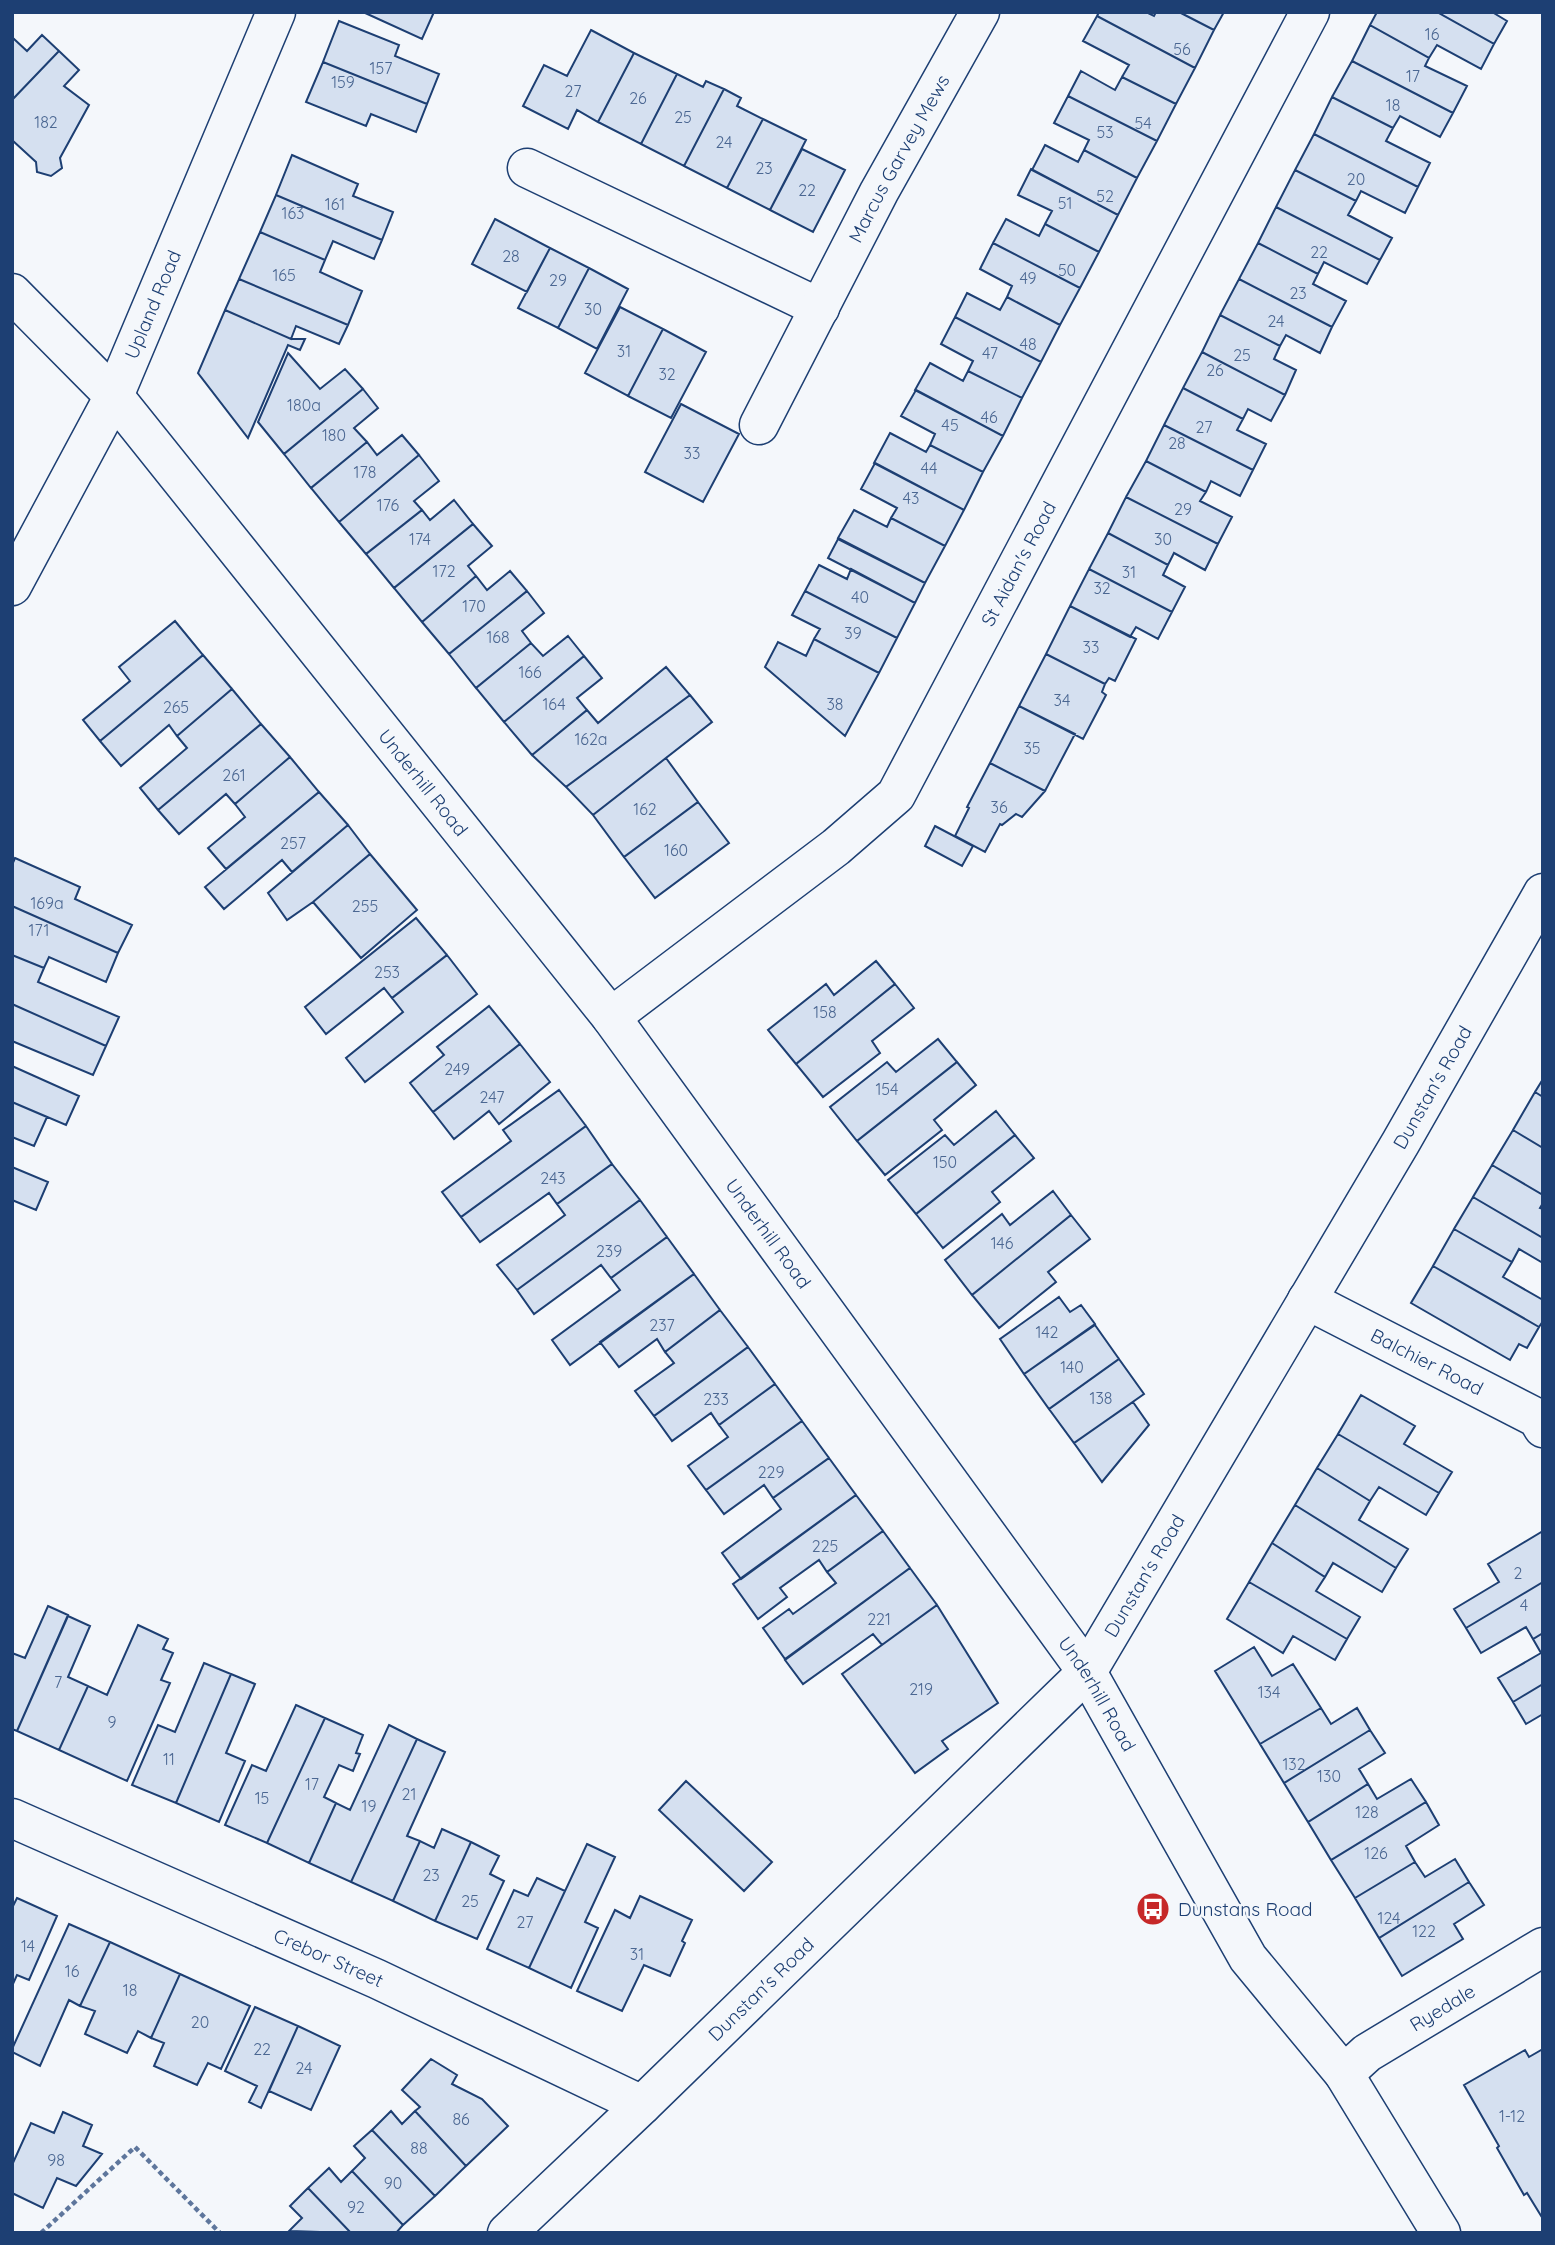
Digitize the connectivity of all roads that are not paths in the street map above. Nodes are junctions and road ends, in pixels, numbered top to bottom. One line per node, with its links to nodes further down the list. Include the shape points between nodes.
1 (276, 12): 7 (street, Upland Road)
2 (980, 12): 6 (street, Marcus Garvey Mews)
3 (1310, 12): 11 (street, St Aidan's Road, via 896,795 836,847)
4 (527, 168): 6 (street)
5 (12, 293): 7 (street, Underhill Road)
6 (820, 308): 8 (street, Marcus Garvey Mews)
7 (114, 397): 9 (street, Upland Road); 11 (street, Underhill Road)
8 (759, 425)
9 (12, 586)
10 (1543, 893): 12 (street, Dunstan's Road)
11 (611, 1017): 14 (street, Underhill Road)
12 (1307, 1300): 13 (street, Balchier Road, via 1537,1418); 14 (street, Dunstan's Road)
13 (1543, 1428)
14 (1087, 1672): 17 (street, Underhill Road, via 1248,1958); 18 (street, Dunstan's Road)
15 (12, 1818): 18 (street, Crebor Street, via 377,1979)
16 (1543, 1947): 17 (street, Ryedale, via 1367,2053)
17 (1344, 2074): 20 (street, Underhill Road)
18 (642, 2105): 19 (street, Dunstan's Road)
19 (507, 2233)
20 (1441, 2233)

